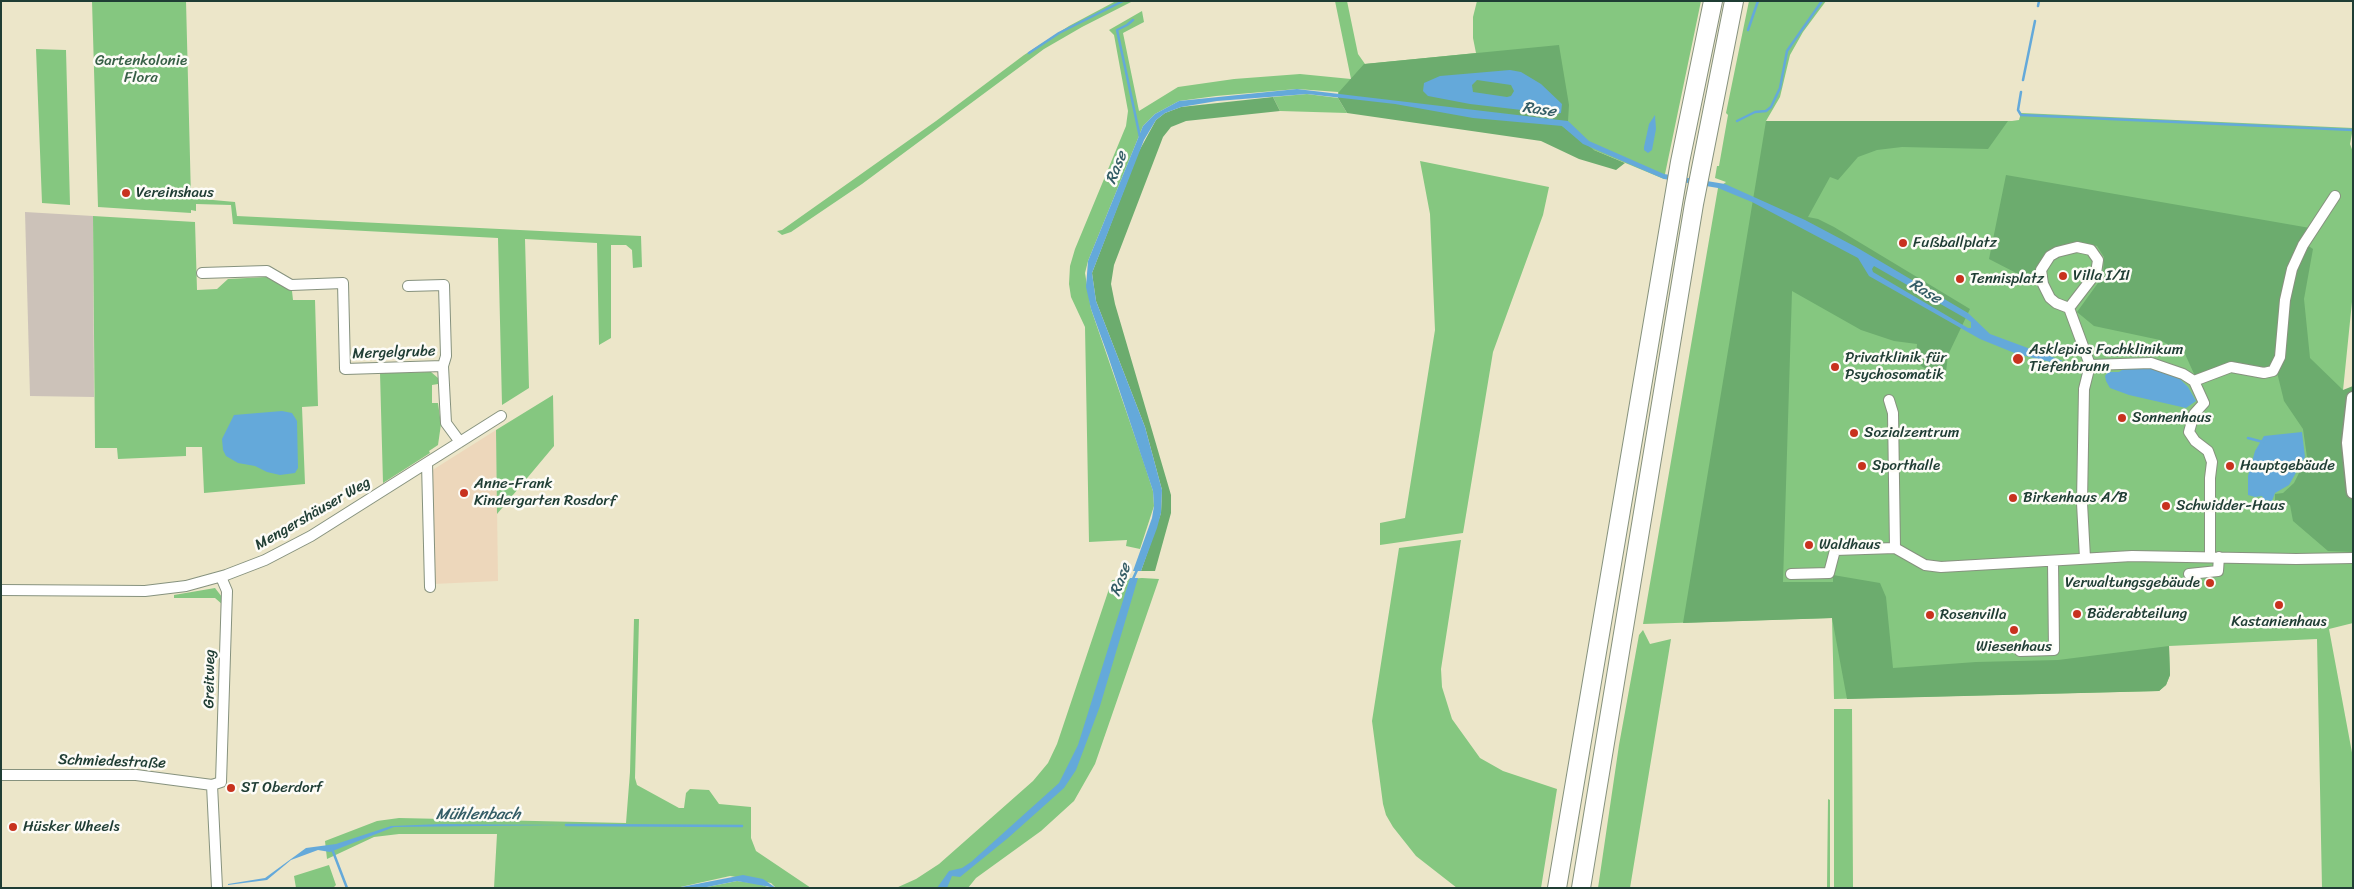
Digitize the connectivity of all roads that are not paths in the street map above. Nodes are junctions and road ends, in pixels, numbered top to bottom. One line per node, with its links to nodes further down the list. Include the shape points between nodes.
1 (1713, 1): 31 (highway, via 1680,162)
2 (1733, 5): 32 (highway, via 1694,204)
3 (2335, 196): 9 (street, via 2292,268 2276,368 2264,373 2231,367)
4 (202, 273): 8 (street, Mergelgrube, via 267,270 292,285 343,283 345,369)
5 (408, 286): 8 (street, via 444,285)
6 (2069, 308): 6 (street, via 2096,273 2098,260 2091,250 2076,247 2057,252 2041,270 2041,280 2050,298); 7 (street)
7 (2090, 365): 9 (street, via 2151,363); 18 (street, via 2084,389 2082,503)
8 (444, 366): 13 (street, Mergelgrube, via 446,423)
9 (2194, 381): 17 (street, via 2204,401 2189,434 2208,451 2212,462)
10 (2353, 398): 15 (street, via 2348,456)
11 (1889, 400): 16 (street, via 1893,413)
12 (501, 416): 13 (street, Mengershäuser Weg)
13 (460, 442): 14 (street, Mengershäuser Weg)
14 (427, 463): 24 (street, Mengershäuser Weg, via 290,548); 25 (street)
15 (2353, 492)
16 (1895, 548): 20 (street, via 1921,564 1934,567); 22 (street, via 1835,550 1829,573)
17 (2210, 556): 18 (street); 19 (street); 21 (street); 21 (street, via 2218,572)
18 (2085, 558): 20 (street)
19 (2353, 558)
20 (2053, 562): 27 (street, via 2054,650)
21 (2201, 572): 23 (street)
22 (1791, 574)
23 (2189, 574)
24 (221, 577): 26 (street, Mengershäuser Weg, via 186,586 145,591); 29 (street, Greitweg, via 227,590)
25 (430, 587)
26 (1, 590)
27 (2020, 651)
28 (1, 775): 29 (street, Schmiedestraße, via 136,775)
29 (217, 784): 30 (street, Greitweg)
30 (217, 887)
31 (1557, 888)
32 (1581, 888)

